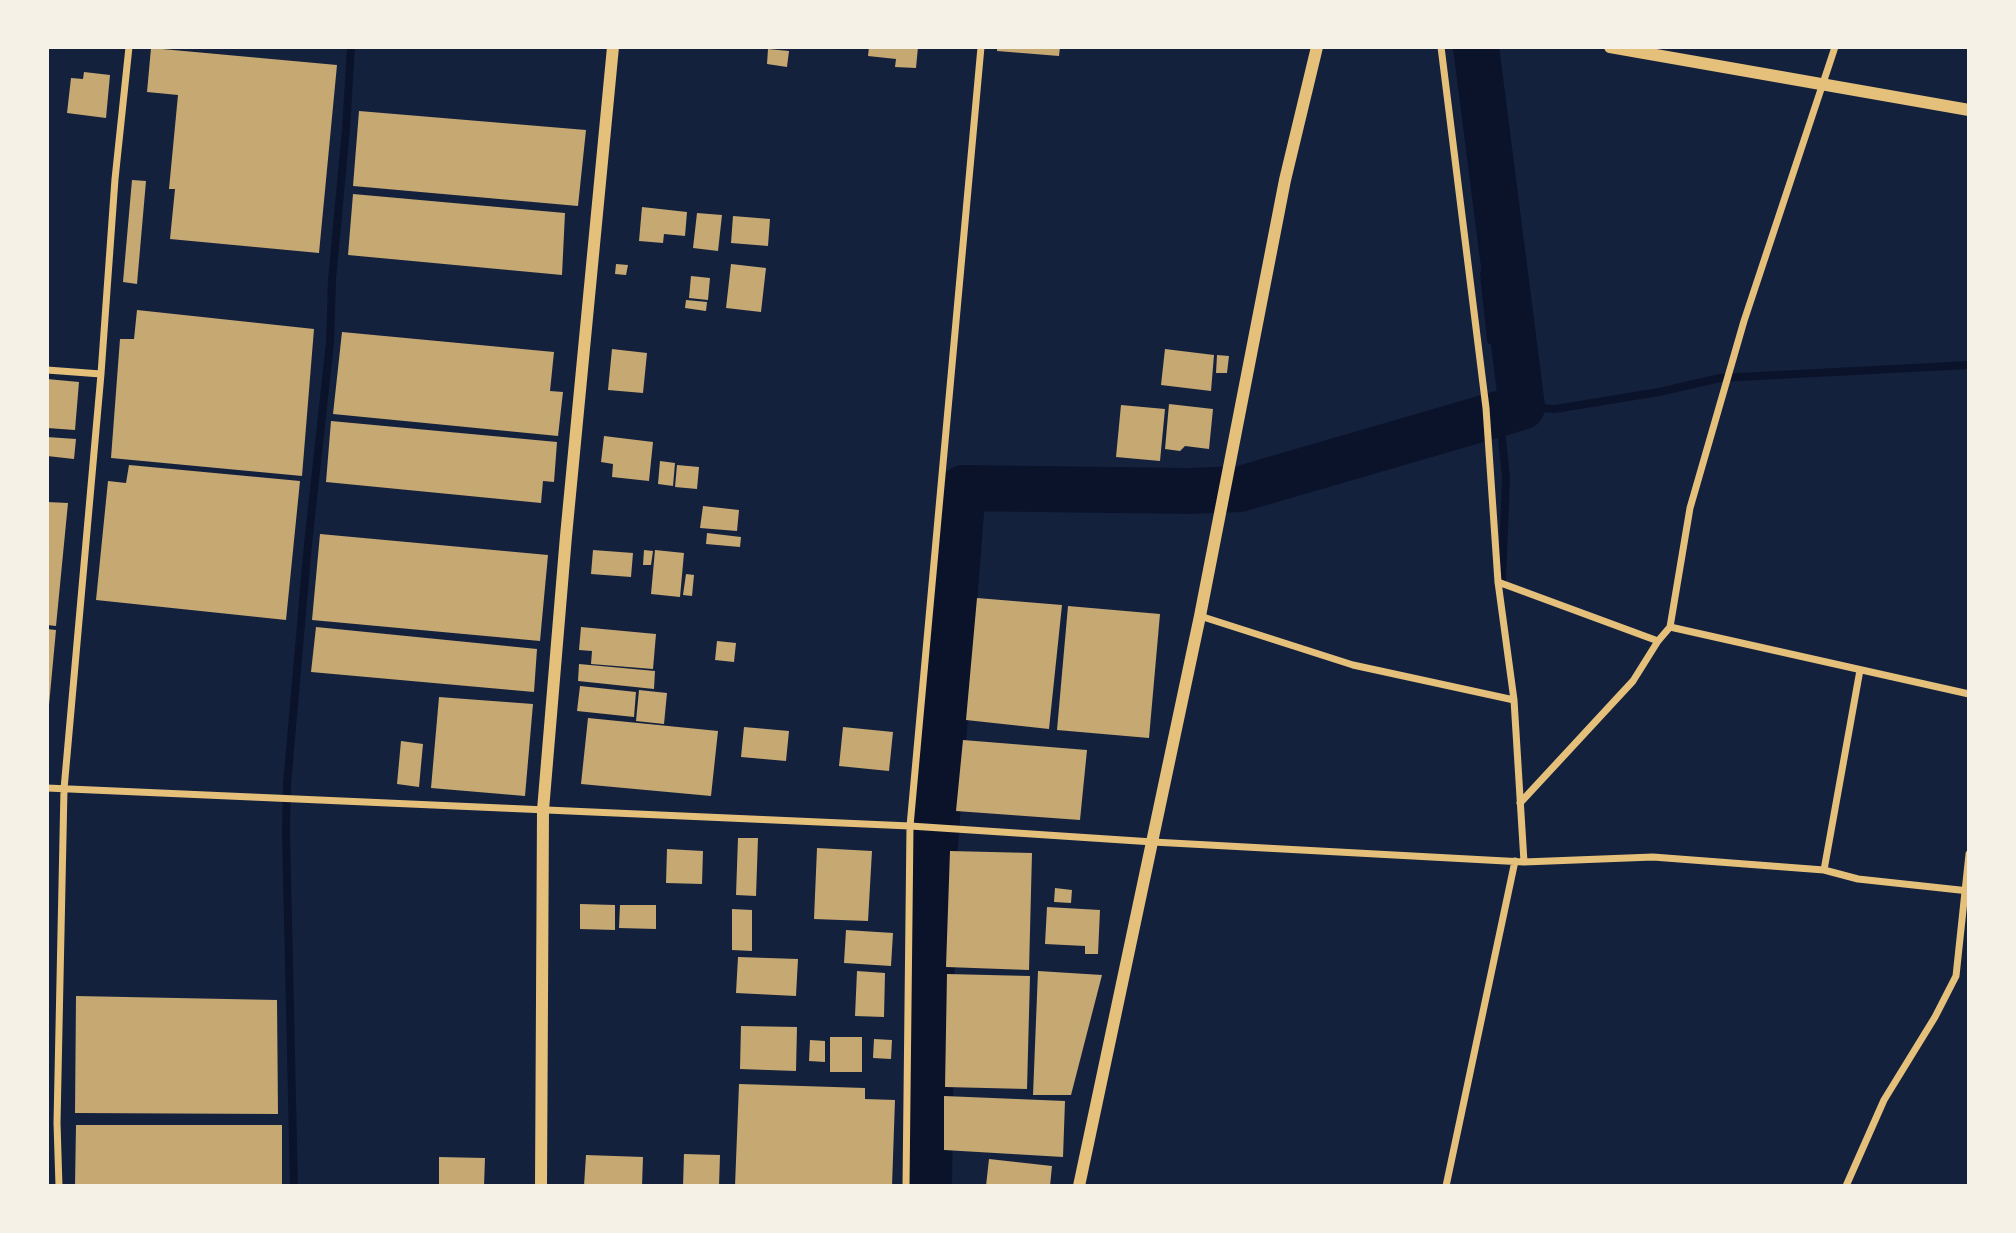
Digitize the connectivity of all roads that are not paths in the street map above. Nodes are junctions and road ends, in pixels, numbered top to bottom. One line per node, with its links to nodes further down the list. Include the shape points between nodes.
1 (129, 47): 11 (street)
2 (613, 47): 22 (street)
3 (981, 47): 23 (street)
4 (1317, 47): 13 (street, via 1285,180)
5 (1441, 47): 12 (street, via 1486,408)
6 (1611, 47): 8 (street)
7 (1835, 47): 8 (street)
8 (1823, 85): 9 (street); 14 (street, via 1744,321 1690,508)
9 (1969, 110)
10 (47, 370): 11 (street)
11 (102, 374): 20 (street)
12 (1498, 582): 15 (street); 18 (street)
13 (1200, 616): 18 (street, via 1353,665); 24 (street)
14 (1670, 627): 15 (street); 16 (street)
15 (1658, 641): 21 (street, via 1633,681)
16 (1860, 670): 17 (street); 28 (street)
17 (1969, 694)
18 (1514, 700): 21 (street)
19 (47, 788): 20 (street)
20 (64, 789): 22 (street); 30 (street)
21 (1520, 803): 27 (street)
22 (543, 810): 23 (street); 31 (street)
23 (909, 826): 24 (street); 32 (street)
24 (1153, 842): 26 (street); 33 (street)
25 (1969, 854): 29 (street)
26 (1515, 861): 27 (street); 34 (street)
27 (1524, 862): 28 (street, via 1653,858)
28 (1824, 870): 29 (street, via 1858,879)
29 (1967, 890): 35 (street, via 1956,976 1884,1100)
30 (58, 1186)
31 (541, 1186)
32 (906, 1186)
33 (1079, 1186)
34 (1446, 1186)
35 (1846, 1186)

